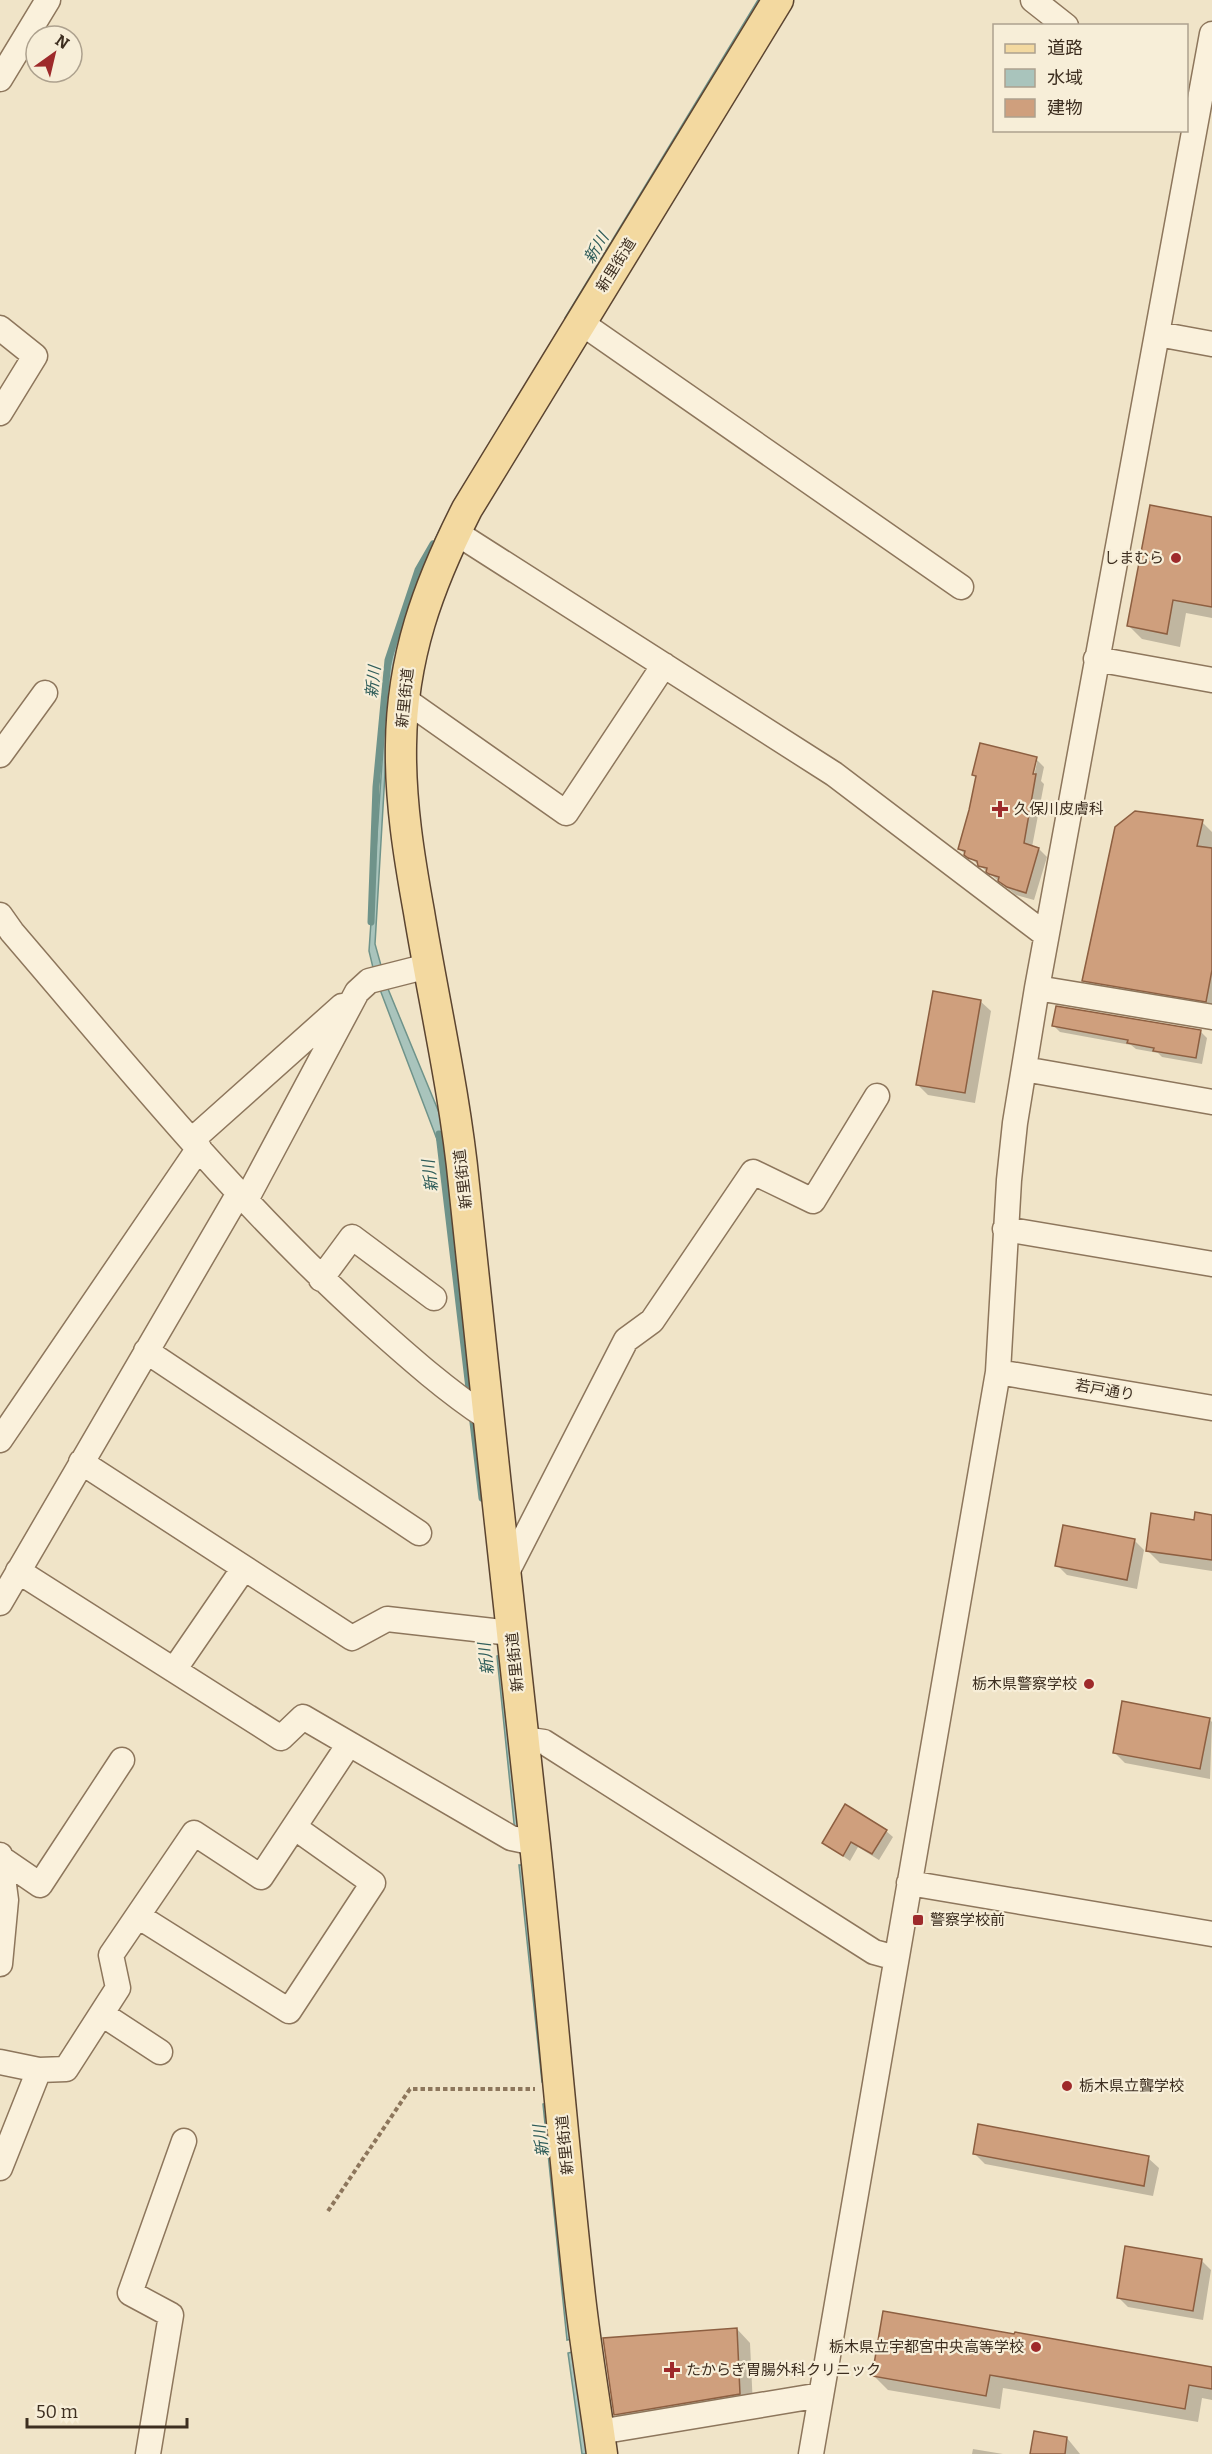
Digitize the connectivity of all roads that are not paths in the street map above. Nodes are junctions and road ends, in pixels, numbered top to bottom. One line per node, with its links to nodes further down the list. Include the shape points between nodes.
1 (48, 0): 7 (street)
2 (778, 0): 10 (main road, 新里街道)
3 (1033, 0): 4 (street)
4 (1063, 24)
5 (1212, 34): 6 (street)
6 (1196, 69): 8 (street)
7 (0, 79)
8 (1188, 125)
9 (1187, 132): 12 (street)
10 (580, 322): 15 (main road, 新里街道); 16 (street)
11 (0, 328): 14 (street, via 35,356)
12 (1158, 334): 13 (street); 17 (street)
13 (1212, 344)
14 (0, 413)
15 (455, 532): 18 (street); 21 (main road, 新里街道, via 418,622)
16 (961, 586)
17 (1096, 659): 19 (street); 24 (street)
18 (664, 665): 21 (street, via 566,813); 24 (street, via 834,774)
19 (1212, 680)
20 (45, 693): 22 (street)
21 (404, 699): 25 (main road, 新里街道, via 403,796 408,851)
22 (0, 755)
23 (1, 920): 32 (street)
24 (1046, 935): 27 (street)
25 (428, 966): 26 (street); 41 (main road, 新里街道, via 462,1161)
26 (373, 983): 32 (street); 33 (street)
27 (1037, 988): 28 (street); 29 (street)
28 (1212, 1017)
29 (1024, 1069): 31 (street); 34 (street)
30 (877, 1096): 47 (street, via 813,1201 753,1172 652,1321 626,1340)
31 (1212, 1102)
32 (195, 1144): 33 (street); 42 (street)
33 (242, 1197): 36 (street); 38 (street)
34 (1005, 1229): 35 (street); 39 (street)
35 (1212, 1264)
36 (321, 1279): 37 (street, via 352,1237); 41 (street, via 429,1375)
37 (434, 1298)
38 (146, 1351): 43 (street); 44 (street)
39 (998, 1372): 40 (street, 若戸通り); 57 (street)
40 (1212, 1408)
41 (477, 1410): 47 (main road, 新里街道)
42 (0, 1440)
43 (81, 1462): 45 (street); 46 (street)
44 (419, 1533)
45 (244, 1568): 49 (street, via 352,1638 387,1619); 50 (street)
46 (18, 1571): 48 (street); 50 (street)
47 (505, 1576): 49 (main road, 新里街道)
48 (0, 1603)
49 (502, 1632): 51 (main road, 新里街道)
50 (174, 1670): 52 (street, via 281,1738 303,1717)
51 (523, 1739): 55 (main road, 新里街道); 60 (street, via 544,1742 874,1952)
52 (349, 1744): 54 (street); 55 (street)
53 (122, 1760): 56 (street, via 40,1885)
54 (294, 1827): 58 (street, via 261,1877 194,1833); 58 (street, via 374,1883 289,2011)
55 (523, 1840): 69 (main road, 新里街道)
56 (1, 1857): 61 (street, via 6,1900)
57 (909, 1883): 59 (street); 60 (street)
58 (138, 1916): 62 (street, via 111,1955 118,1988)
59 (1212, 1934)
60 (896, 1958): 68 (street)
61 (0, 1964)
62 (102, 2014): 63 (street); 65 (street, via 66,2069)
63 (160, 2052)
64 (0, 2062): 65 (street)
65 (39, 2070): 67 (street)
66 (184, 2141): 70 (street, via 130,2293 171,2315)
67 (0, 2168)
68 (821, 2395): 69 (street); 71 (street)
69 (600, 2443)
70 (148, 2454)
71 (811, 2454)

